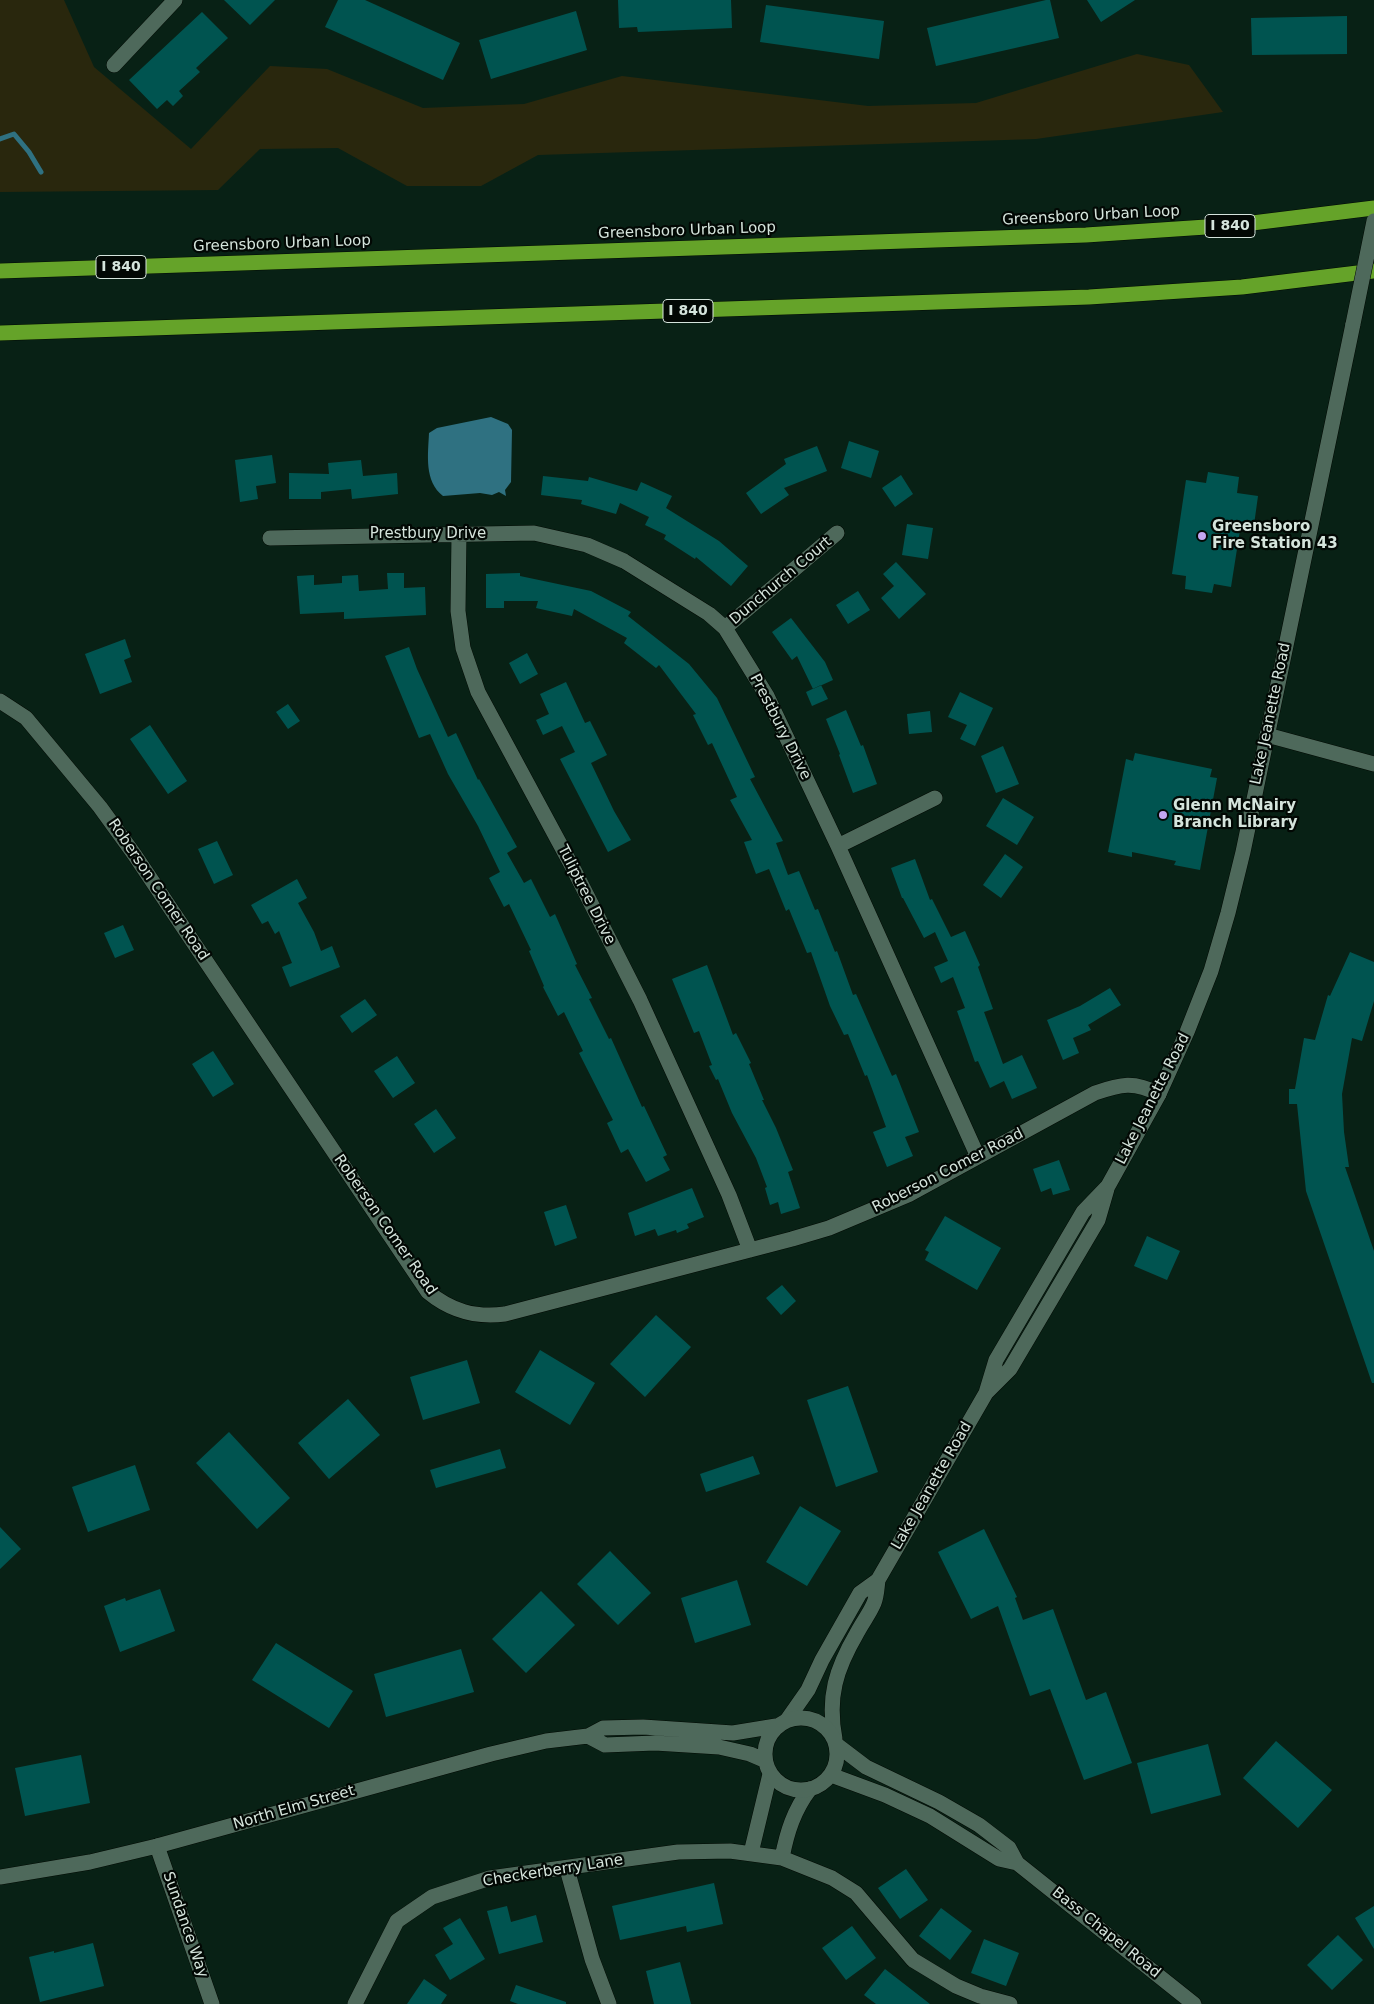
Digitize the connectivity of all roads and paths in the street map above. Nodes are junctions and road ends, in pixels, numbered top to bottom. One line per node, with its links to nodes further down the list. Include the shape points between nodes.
1 (175, 0): 2 (street)
2 (114, 65)
3 (1374, 208): 5 (highway, Greensboro Urban Loop / I 840, via 1236,225 1086,236)
4 (1374, 221): 13 (street, Lake Jeanette Road, bridge)
5 (0, 271)
6 (1374, 271): 7 (highway, I 840, via 1242,287 1089,297)
7 (0, 333)
8 (837, 533): 11 (street, Dunchurch Court)
9 (459, 534): 10 (street, Prestbury Drive); 11 (street, Prestbury Drive, via 534,533 587,545 624,561 709,614); 19 (street, Tuliptree Drive, via 458,611 463,648 478,692 640,1000 729,1195)
10 (270, 538)
11 (725, 628): 16 (street, Prestbury Drive, via 767,696)
12 (0, 701): 19 (street, Roberson Comer Road, via 26,718 100,807 428,1292 439,1301 470,1315 505,1314)
13 (1267, 735): 14 (street); 17 (street, Lake Jeanette Road, via 1243,852 1211,972)
14 (1374, 764)
15 (935, 798): 16 (street)
16 (838, 846): 18 (street, Prestbury Drive)
17 (1158, 1094): 18 (street, Roberson Comer Road, via 1143,1086 1126,1085 1095,1092); 20 (street, Lake Jeanette Road, via 1108,1186 1083,1212 996,1360 986,1393)
18 (978, 1157): 19 (street, Roberson Comer Road, via 882,1207 828,1228)
19 (750, 1250)
20 (878, 1580): 21 (street, Lake Jeanette Road, via 860,1593 808,1690); 23 (street, Lake Jeanette Road, via 875,1602 845,1655 832,1692 831,1715)
21 (782, 1723): 22 (street, North Elm Street, via 733,1733 643,1727 603,1728); 23 (street, via 798,1717 809,1718 820,1722); 24 (street, via 766,1741)
22 (588, 1736): 24 (street, North Elm Street, via 605,1745 654,1743 719,1747); 28 (street, North Elm Street, via 546,1741 492,1754)
23 (836, 1742): 26 (street, via 838,1755); 31 (street, Bass Chapel Road, via 866,1767 979,1825 1009,1848)
24 (764, 1760): 25 (street)
25 (770, 1774): 27 (street, via 788,1788); 29 (street)
26 (831, 1775): 27 (street); 31 (street, Bass Chapel Road, via 930,1816 999,1859)
27 (810, 1789): 30 (street, via 795,1812)
28 (158, 1846): 33 (street, North Elm Street, via 90,1862); 34 (street, Sundance Way)
29 (751, 1853): 30 (street, Checkerberry Lane); 32 (street, Checkerberry Lane, via 678,1852)
30 (782, 1858): 37 (street, Checkerberry Lane, via 832,1878 856,1893 913,1960 936,1975 980,1996)
31 (1017, 1863): 38 (street, Bass Chapel Road)
32 (567, 1868): 35 (street, Checkerberry Lane, via 490,1878 432,1897 397,1921); 36 (street, via 592,1959)
33 (0, 1877)
34 (212, 2004)
35 (355, 2004)
36 (609, 2004)
37 (1010, 2004)
38 (1194, 2004)

